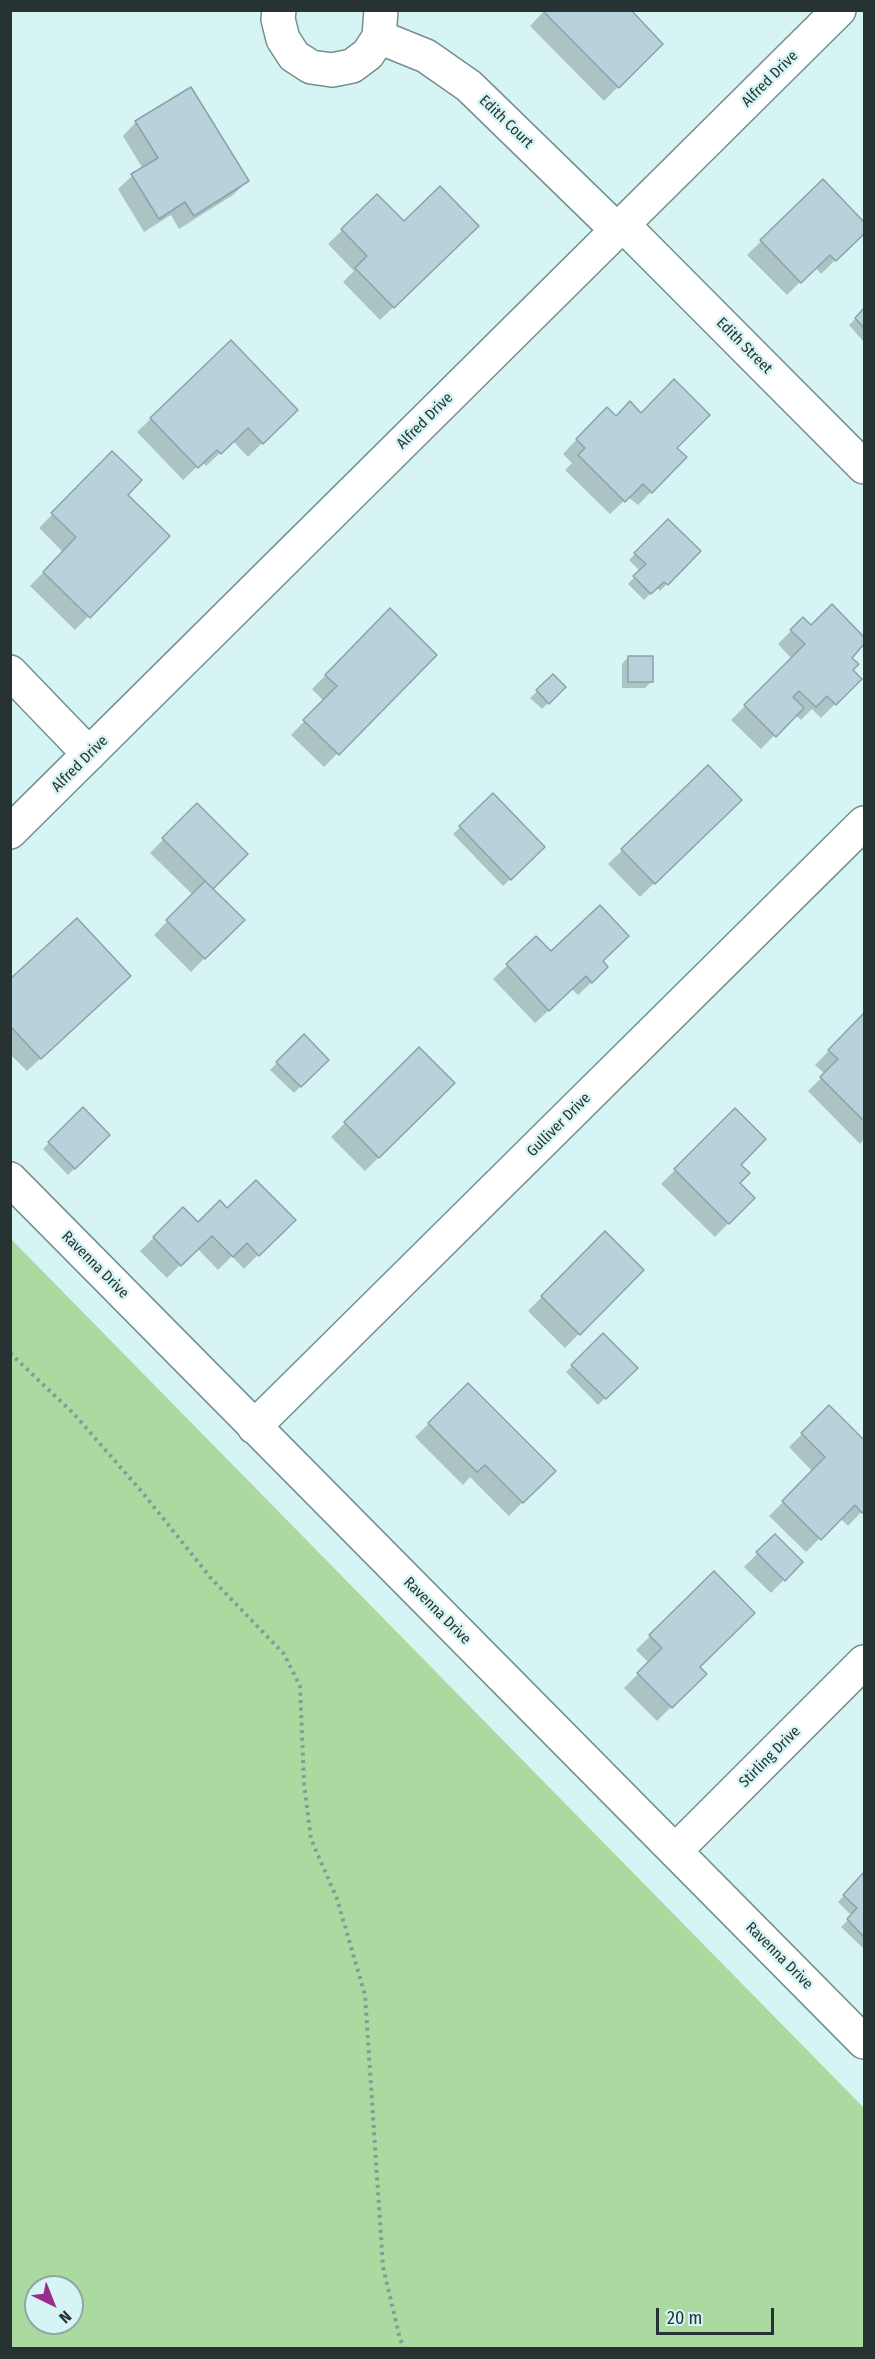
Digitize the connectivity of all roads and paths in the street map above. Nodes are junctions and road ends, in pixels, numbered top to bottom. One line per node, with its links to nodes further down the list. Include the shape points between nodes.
1 (279, 10): 3 (street, Edith Court, via 283,39 294,56 311,67 332,70 351,66 368,54)
2 (839, 10): 4 (street, Alfred Drive)
3 (380, 24): 4 (street, Edith Court, via 469,86)
4 (620, 228): 5 (street, Edith Street); 7 (street, Alfred Drive)
5 (864, 467)
6 (10, 672): 7 (street)
7 (89, 754): 9 (street, Alfred Drive)
8 (864, 823): 12 (street, Gulliver Drive)
9 (10, 832)
10 (10, 1179): 12 (street, Ravenna Drive)
11 (10, 1353): 16 (path, via 74,1414 210,1577 284,1654 300,1686 311,1839 337,1899 365,1995 383,2267)
12 (254, 1427): 14 (street, Ravenna Drive)
13 (864, 1662): 14 (street, Stirling Drive)
14 (675, 1851): 15 (street, Ravenna Drive)
15 (864, 2042)
16 (404, 2349)

